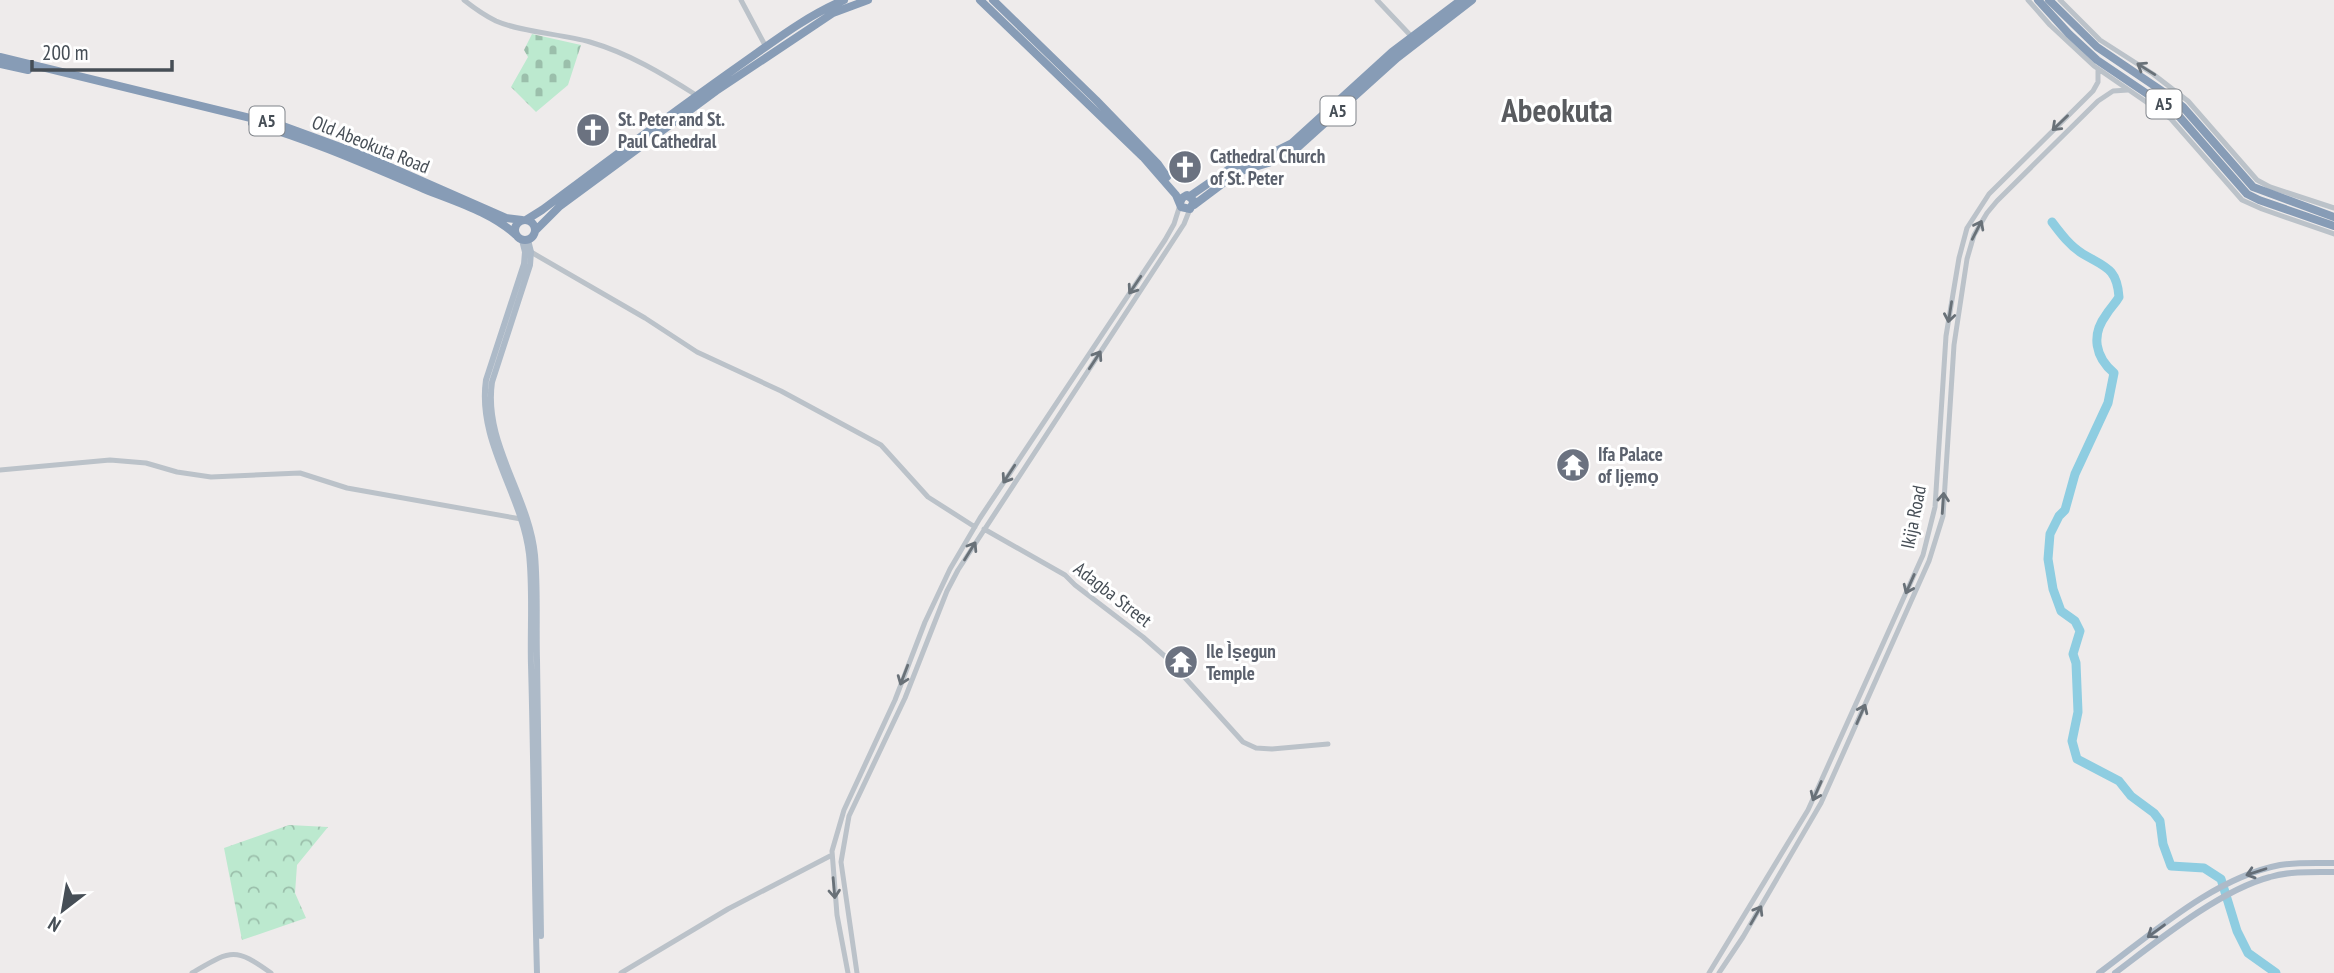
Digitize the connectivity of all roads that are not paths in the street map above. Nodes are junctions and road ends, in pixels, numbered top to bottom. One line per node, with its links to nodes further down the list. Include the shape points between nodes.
1 (464, 0): 22 (street, via 502,23 616,51)
2 (741, 0): 16 (street)
3 (844, 0): 16 (highway)
4 (868, 0): 32 (highway, via 833,13 716,91 560,206)
5 (980, 0): 14 (highway)
6 (993, 0): 14 (highway)
7 (1377, 0): 15 (street)
8 (1461, 0): 15 (highway, A5)
9 (1472, 0): 27 (highway, A5, via 1396,58 1296,149 1238,172)
10 (2028, 0): 19 (street)
11 (2038, 0): 26 (highway, A5, via 2097,60 2177,114 2242,189 2252,197)
12 (2049, 0): 26 (highway, A5, via 2097,47 2183,107 2248,183)
13 (2060, 0): 20 (street, one-way to 13, via 2100,40)
14 (1024, 36): 24 (highway); 25 (highway, via 1143,157)
15 (1412, 37): 24 (highway, A5, via 1292,142 1235,165)
16 (766, 47): 22 (highway)
17 (0, 57): 30 (highway, Old Abeokuta Road / A5, via 283,126 365,156 506,218)
18 (0, 64): 34 (highway, Old Abeokuta Road / A5, via 282,132 465,205)
19 (2098, 70): 21 (street); 50 (street, Ikija Road, one-way to 50, via 2093,91 1989,194 1967,228 1946,336 1934,508 1923,555 1808,810)
20 (2167, 84): 23 (street); 28 (street, via 2188,101 2257,180)
21 (2128, 90): 23 (street); 51 (street, Ikija Road, one-way to 21, via 1821,803 1933,550 1942,516 1954,345 1974,235 1997,201 2098,101)
22 (696, 95): 30 (highway)
23 (2152, 104): 33 (street, via 2171,119 2242,200)
24 (1188, 195): 25 (highway); 27 (highway, via 1194,201)
25 (1180, 204): 27 (highway); 38 (street, one-way to 38, via 1165,240)
26 (2287, 205): 29 (highway, A5); 31 (highway, A5)
27 (1192, 207): 39 (street, one-way to 27)
28 (2334, 208)
29 (2334, 217)
30 (524, 220): 32 (highway); 34 (highway, via 516,225)
31 (2334, 226)
32 (536, 230): 34 (highway, via 534,236)
33 (2334, 234)
34 (522, 238): 35 (main road); 37 (main road, via 524,264 484,396 493,446)
35 (531, 252): 38 (street, via 696,352 781,391 881,446 928,497); 46 (main road, via 490,397 499,445 527,518 534,552)
36 (0, 470): 37 (street, via 110,460 211,477 300,473 347,488)
37 (520, 519): 46 (main road, via 528,553 531,617)
38 (975, 527): 41 (street, one-way to 41, via 925,622 838,824)
39 (984, 529): 40 (street, Adagba Street, via 1065,575 1143,637 1243,742 1256,748); 49 (street, one-way to 39, via 841,862 849,816 905,698 947,591)
40 (1328, 744)
41 (832, 855): 47 (street); 48 (street, one-way to 48)
42 (2334, 863): 52 (main road, one-way to 52, via 2278,866 2227,883)
43 (2334, 872): 53 (main road, via 2272,876 2252,882 2167,934)
44 (191, 973): 45 (street, via 236,953)
45 (271, 973)
46 (539, 973)
47 (621, 973)
48 (848, 973)
49 (857, 973)
50 (1709, 973)
51 (1719, 973)
52 (2099, 973)
53 (2115, 973)

